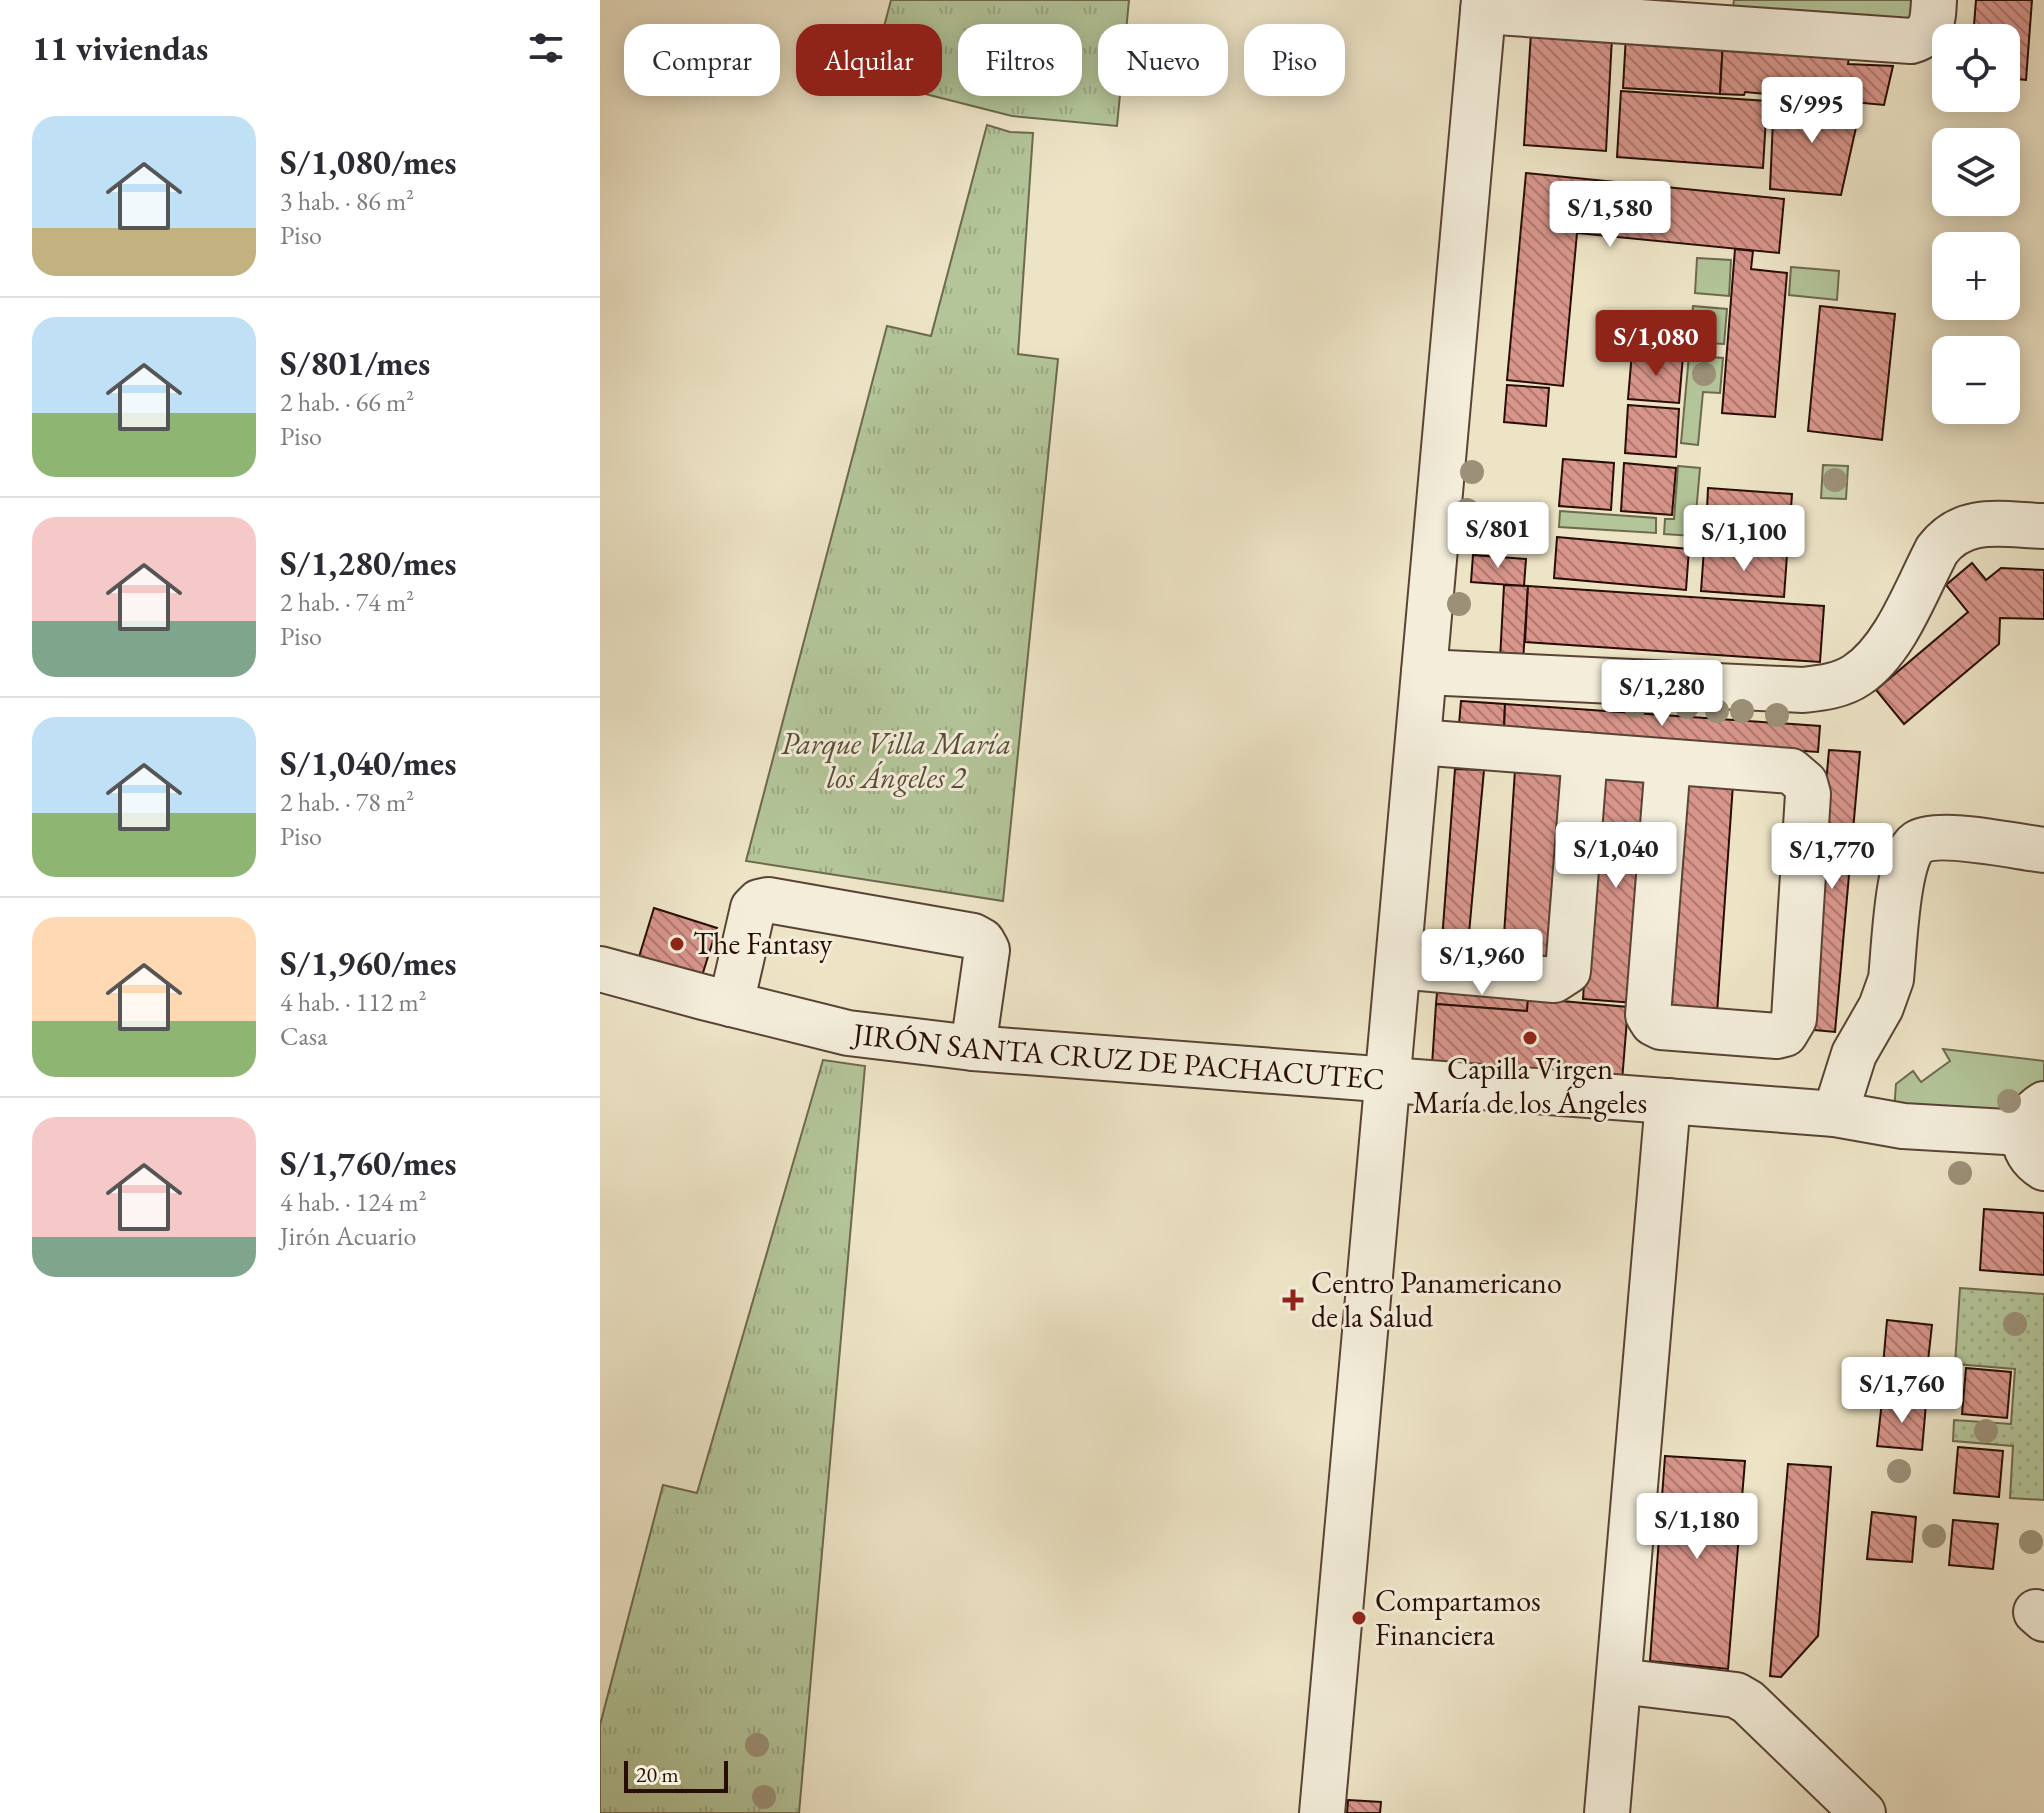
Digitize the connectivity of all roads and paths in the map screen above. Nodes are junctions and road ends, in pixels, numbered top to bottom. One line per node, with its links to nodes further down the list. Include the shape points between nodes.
1 (1934, 0): 2 (street, via 1929,32 1911,41)
2 (1483, 5): 4 (street)
3 (2044, 526): 4 (street, via 1980,524 1947,536 1887,647 1854,677 1828,687)
4 (1424, 672): 5 (street)
5 (1418, 742): 6 (street); 9 (street)
6 (1585, 755): 7 (street); 9 (street, via 1568,971 1554,980)
7 (1668, 762): 7 (street, via 1648,1015 1661,1027 1785,1034 1794,1019 1805,783 1791,771)
8 (2044, 850): 15 (street, via 1940,837 1914,845 1903,866 1887,995 1854,1054)
9 (1398, 966): 13 (street)
10 (600, 969): 11 (street, JIRÓN SANTA CRUZ DE PACHACUTEC)
11 (731, 1004): 12 (street, JIRÓN SANTA CRUZ DE PACHACUTEC, via 848,1033); 12 (street, via 753,908 759,902 973,936 987,950)
12 (973, 1048): 13 (street, JIRÓN SANTA CRUZ DE PACHACUTEC)
13 (1388, 1078): 14 (street, JIRÓN SANTA CRUZ DE PACHACUTEC); 18 (street)
14 (1668, 1101): 15 (street, JIRÓN SANTA CRUZ DE PACHACUTEC); 17 (street)
15 (1835, 1114): 16 (street, JIRÓN SANTA CRUZ DE PACHACUTEC, via 1903,1126)
16 (2037, 1135)
17 (1619, 1681): 19 (street); 20 (street, via 1736,1695)
18 (1322, 1813)
19 (1607, 1813)
20 (1863, 1813)

